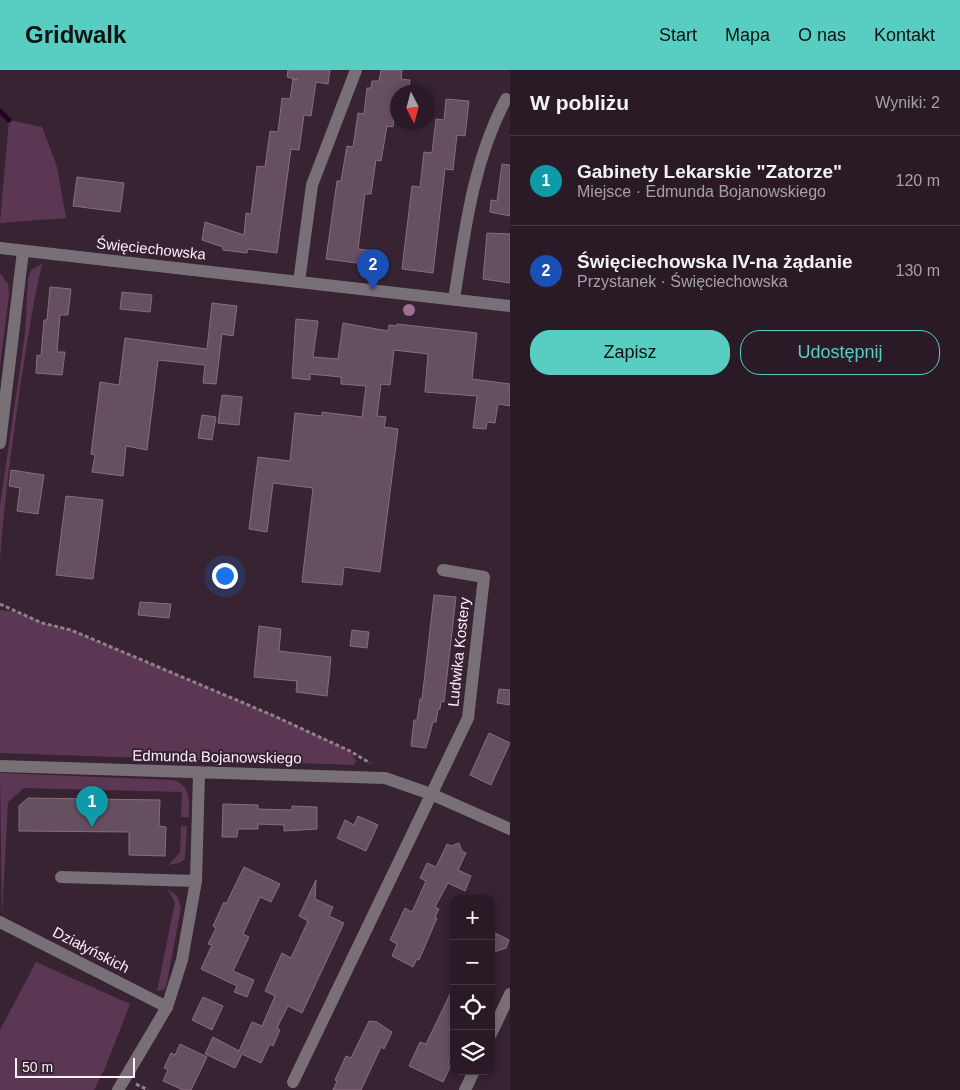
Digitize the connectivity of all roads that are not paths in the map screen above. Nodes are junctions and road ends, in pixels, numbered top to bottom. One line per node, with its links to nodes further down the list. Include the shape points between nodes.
1 (356, 70): 5 (street, via 312,185)
2 (506, 99): 6 (street, via 496,116 468,205)
3 (0, 248): 4 (street, Święciechowska)
4 (23, 252): 5 (street, Święciechowska); 8 (street)
5 (299, 282): 6 (street, Święciechowska)
6 (454, 299): 7 (street, Święciechowska)
7 (510, 306)
8 (0, 443)
9 (443, 570): 12 (street, Ludwika Kostery, via 484,577 468,718)
10 (0, 766): 11 (street, Edmunda Bojanowskiego)
11 (199, 774): 12 (street, Edmunda Bojanowskiego, via 385,778); 15 (street)
12 (431, 794): 13 (street, Edmunda Bojanowskiego); 21 (street)
13 (510, 828)
14 (61, 877): 15 (street)
15 (196, 881): 18 (street, via 182,960)
16 (0, 922): 18 (street, Działyńskich)
17 (510, 994): 19 (street)
18 (167, 1007): 22 (street)
19 (493, 1030)
20 (472, 1075): 23 (street)
21 (293, 1082)
22 (118, 1090)
23 (465, 1090)

